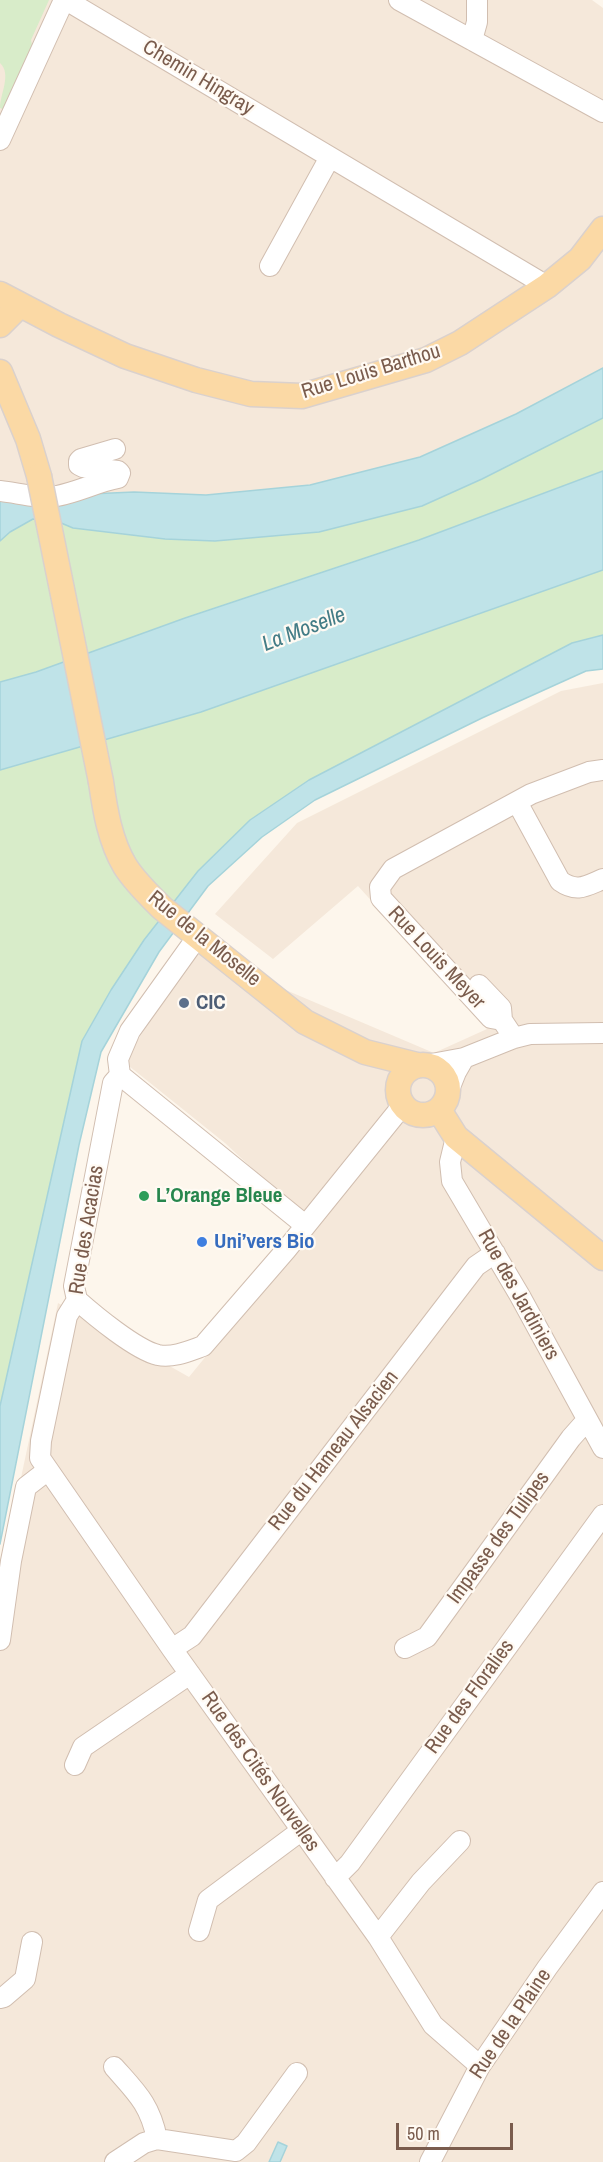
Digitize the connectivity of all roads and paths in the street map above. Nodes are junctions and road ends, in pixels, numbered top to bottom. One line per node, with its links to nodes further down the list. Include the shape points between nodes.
1 (65, 0): 6 (street); 7 (street, Chemin Hingray)
2 (399, 0): 4 (street)
3 (477, 0): 4 (street)
4 (472, 40): 5 (street)
5 (603, 112)
6 (0, 140)
7 (330, 157): 9 (street); 10 (street, Chemin Hingray)
8 (603, 229): 10 (main road, Rue Louis Barthou, via 580,259)
9 (270, 266)
10 (544, 284): 11 (main road, Rue Louis Barthou, via 460,343 426,360 302,396 251,394 196,380 125,356 40,316)
11 (4, 310)
12 (0, 372): 14 (main road)
13 (0, 387): 14 (main road)
14 (16, 410): 20 (main road, Rue de la Moselle, bridge, via 39,476 105,812 114,840 126,866 144,890)
15 (115, 449): 16 (street, via 81,459 79,465 118,471 118,478 57,496 28,497)
16 (0, 492)
17 (603, 770): 18 (street, Rue Louis Meyer, via 589,772)
18 (517, 802): 19 (street, via 560,881 580,888); 22 (street, Rue Louis Meyer, via 393,869 380,887 390,890 501,1008 502,1020)
19 (603, 879)
20 (193, 932): 23 (main road, Rue de la Moselle, via 305,1022); 26 (street, Rue des Acacias, via 130,1031 118,1059)
21 (603, 1033): 22 (street, via 530,1034)
22 (514, 1038): 24 (street)
23 (364, 1052): 25 (main road, Rue de la Moselle); 27 (main road, Rue de la Moselle)
24 (464, 1058): 25 (street); 28 (street)
25 (422, 1065): 27 (main road, via 402,1075); 28 (main road, Rue de la Moselle, via 442,1073 447,1082)
26 (120, 1074): 30 (street); 33 (street, Rue des Acacias, via 113,1083 74,1286)
27 (401, 1095): 28 (main road, Rue de la Moselle, via 410,1112 420,1115 430,1114); 30 (street)
28 (443, 1101): 29 (main road, Rue de la Moselle)
29 (456, 1137): 31 (street, Rue des Jardiniers, via 450,1162 452,1181); 32 (main road, Rue de la Moselle)
30 (305, 1225): 33 (street, via 203,1346 184,1353 159,1355 144,1350)
31 (495, 1253): 34 (street, Rue des Jardiniers); 40 (street, Rue du Hameau Alsacien, via 477,1266 192,1636)
32 (603, 1258)
33 (77, 1300): 36 (street, Rue des Acacias, via 67,1316 41,1441 40,1458)
34 (587, 1420): 35 (street, Rue des Jardiniers); 39 (street, Impasse des Tulipes, via 427,1637)
35 (603, 1448)
36 (48, 1470): 38 (street, via 26,1487); 40 (street, Rue des Cités Nouvelles)
37 (603, 1515): 45 (street, Rue des Floralies, via 350,1863)
38 (0, 1640)
39 (405, 1648)
40 (172, 1649): 41 (street, Rue des Cités Nouvelles)
41 (190, 1674): 42 (street, via 83,1747); 43 (street, Rue des Cités Nouvelles)
42 (75, 1765)
43 (302, 1830): 45 (street, Rue des Cités Nouvelles); 47 (street, via 208,1900)
44 (460, 1841): 48 (street, via 421,1882)
45 (335, 1878): 48 (street, Rue des Cités Nouvelles)
46 (603, 1892): 51 (street, Rue de la Plaine)
47 (199, 1930)
48 (378, 1937): 51 (street, Rue des Cités Nouvelles, via 433,2025)
49 (32, 1942): 50 (street, via 25,1979)
50 (0, 1998)
51 (480, 2066): 56 (street, Rue de la Plaine)
52 (114, 2067): 54 (street, via 144,2101)
53 (297, 2073): 54 (street, via 236,2151)
54 (157, 2139): 55 (street)
55 (115, 2162)
56 (430, 2162)

